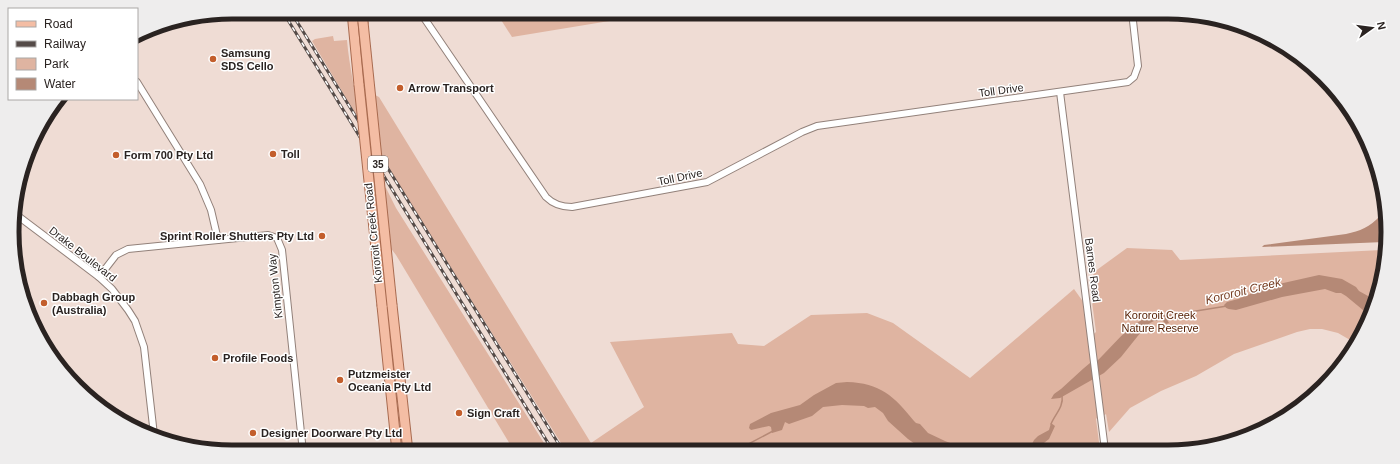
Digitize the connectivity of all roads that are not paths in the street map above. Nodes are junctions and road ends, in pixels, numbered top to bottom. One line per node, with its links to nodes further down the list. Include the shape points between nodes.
1 (353, 19): 12 (main road, Kororoit Creek Road / 35, bridge)
2 (363, 19): 13 (main road, Kororoit Creek Road / 35, bridge)
3 (425, 19): 6 (street, Toll Drive, via 546,197 565,207 707,182 817,126)
4 (1133, 19): 6 (street, Toll Drive, via 1138,62 1134,77 1128,82)
5 (138, 84): 8 (street, via 200,184 211,210)
6 (1060, 92): 14 (street, Barnes Road)
7 (19, 217): 9 (street, Drake Boulevard)
8 (218, 240): 9 (street, Kimpton Way, via 128,249 116,255); 11 (street, Kimpton Way, via 268,235 279,241)
9 (99, 277): 10 (street, Drake Boulevard, via 120,298 140,334 146,361)
10 (153, 430)
11 (302, 445)
12 (396, 445)
13 (407, 445)
14 (1104, 445)

